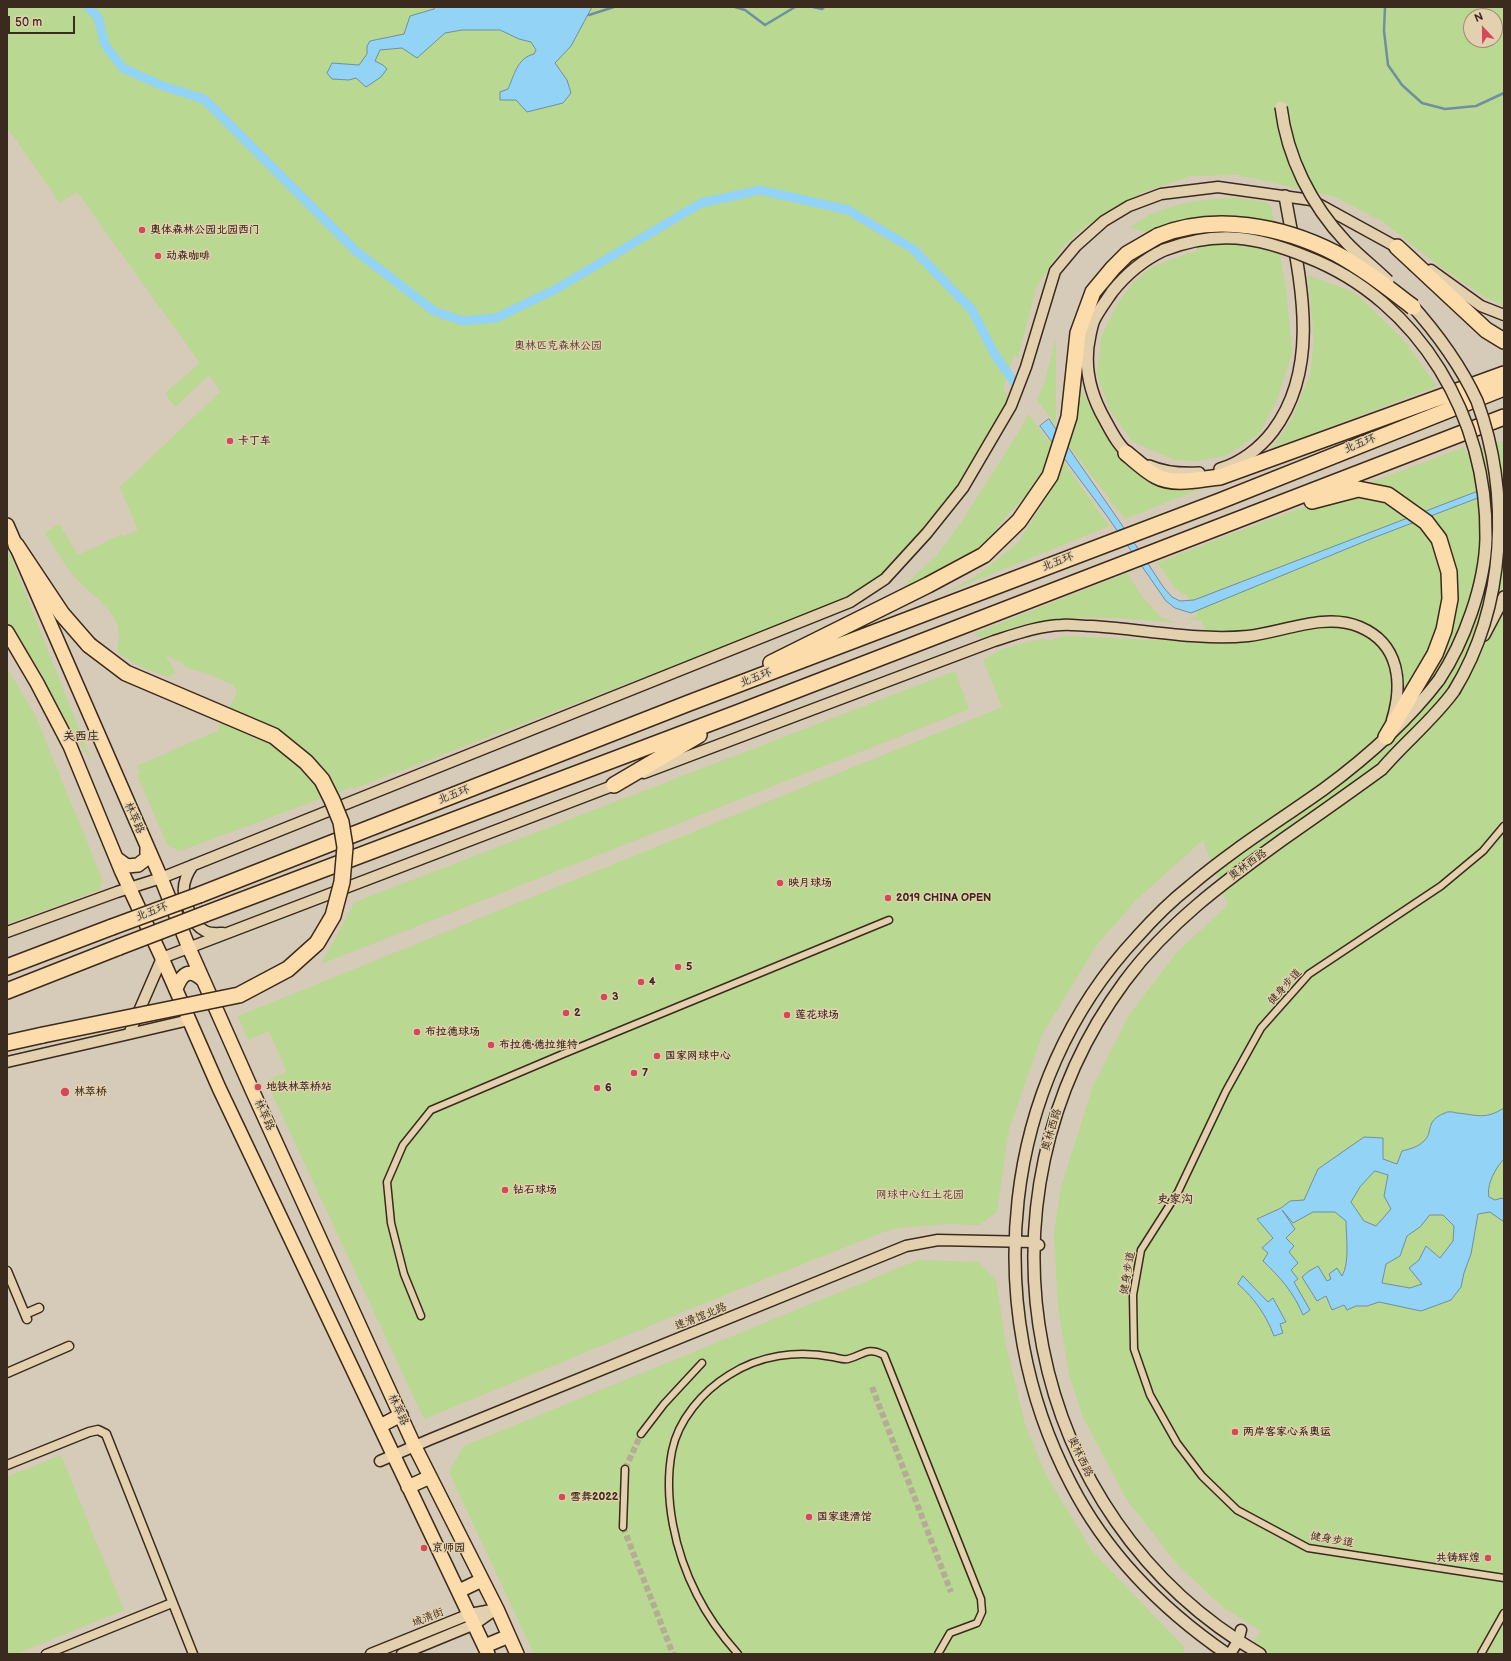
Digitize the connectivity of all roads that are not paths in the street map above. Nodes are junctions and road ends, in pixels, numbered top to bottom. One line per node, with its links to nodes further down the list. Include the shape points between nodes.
1 (1281, 107): 4 (main road, bridge, via 1293,159 1322,212 1347,243)
2 (1284, 196): 3 (street, via 1311,200); 10 (main road, via 1298,273 1303,340 1300,370 1289,404 1281,418 1268,438 1248,456 1214,471 1189,474 1159,470); 24 (street, via 1218,187 1161,194 1129,206 1104,221 1076,246 1056,271 1011,406 964,488 885,580 850,602)
3 (1398, 247): 5 (street, via 1481,306); 6 (highway, via 1486,330)
4 (1413, 307): 16 (main road, bridge, via 1449,351 1478,402 1498,470 1502,498 1500,557 1491,605); 17 (highway, bridge, via 1382,283 1335,254 1278,232 1241,226 1210,225 1158,236 1127,254 1093,292 1078,333 1069,417 1052,470 1042,490 1019,521 984,555)
5 (1504, 315)
6 (1504, 340)
7 (1504, 374): 10 (highway, via 1220,477 1166,480 1144,468)
8 (1504, 388): 17 (highway, 北五环, via 1137,533)
9 (1504, 417): 11 (highway, 北五环)
10 (1126, 453): 19 (main road, 奥林西路, bridge, via 1093,394 1087,350 1094,321 1120,282 1136,266 1164,250 1197,240 1223,237 1279,246 1334,268 1359,284 1384,303 1418,339 1440,368 1455,395 1474,443 1482,483 1486,540 1483,564 1469,620 1458,647 1422,703)
11 (1245, 518): 18 (highway, 北五环); 19 (highway, via 1358,489 1388,496 1406,507 1426,522 1439,539 1449,572 1450,599 1444,630 1435,654)
12 (7, 525): 13 (main road, 林萃路)
13 (16, 545): 22 (main road, 林萃路); 38 (highway, bridge, via 62,614 89,645 126,673 274,736 306,762 322,780 332,800 341,822 345,847 342,882 333,916 317,943 288,969 239,995)
14 (1504, 598): 16 (main road, bridge)
15 (7, 632): 23 (main road, via 70,746)
16 (1468, 666): 41 (main road, 奥林西路, bridge, via 1454,691 1420,731 1382,769 1211,892 1159,941 1125,981 1079,1056 1060,1104 1042,1168 1037,1197)
17 (689, 703): 32 (highway, 北五环, bridge)
18 (737, 713): 20 (highway); 35 (highway, 北五环, bridge)
19 (1386, 737): 20 (street, via 1397,693 1395,663 1382,642 1361,627 1348,623 1315,623 1242,637 1219,638 1063,624 1026,631 994,641); 40 (main road, 奥林西路, via 1324,789 1190,885 1111,965 1070,1029 1037,1110 1021,1174)
20 (614, 785): 29 (street)
21 (1504, 826): 59 (street, 健身步道, via 1483,851 1441,886 1309,974 1261,1028 1226,1091 1178,1192 1141,1250 1133,1295 1134,1349 1150,1394 1177,1443 1202,1476 1236,1510 1308,1548)
22 (146, 846): 23 (main road, via 147,858 138,865 127,866); 25 (main road, 林萃路)
23 (116, 858): 26 (main road)
24 (193, 865): 25 (street); 29 (street, via 187,874 183,892 196,925 206,932)
25 (161, 878): 26 (street); 30 (main road, 林萃路)
26 (131, 889): 28 (street); 31 (main road)
27 (889, 920): 44 (street, via 431,1110 403,1145 387,1182 391,1223 404,1274)
28 (7, 932)
29 (226, 934): 30 (street)
30 (189, 948): 31 (street); 33 (main road, 林萃路)
31 (162, 958): 34 (main road); 37 (street)
32 (7, 967)
33 (203, 980): 34 (main road, via 196,974 188,973 180,978); 48 (main road, 林萃路)
34 (176, 989): 36 (main road)
35 (7, 991)
36 (189, 1020): 37 (street); 49 (main road)
37 (129, 1034): 39 (street)
38 (7, 1043)
39 (7, 1062)
40 (1015, 1242): 41 (street, 速滑馆北路); 51 (street, 速滑馆北路, via 938,1240 906,1246); 77 (main road, 奥林西路, via 1017,1308 1026,1363 1046,1426 1071,1485 1099,1530 1131,1572 1202,1637)
41 (1036, 1244): 68 (main road, 奥林西路, via 1034,1277 1044,1355 1056,1400 1081,1462 1121,1528 1157,1572 1182,1597)
42 (7, 1271): 43 (street, via 26,1317)
43 (39, 1308)
44 (421, 1316)
45 (69, 1346): 47 (street)
46 (702, 1363): 50 (street, via 664,1404)
47 (7, 1373)
48 (401, 1415): 49 (main road); 51 (main road, 林萃路)
49 (380, 1426): 52 (main road)
50 (641, 1434)
51 (414, 1445): 52 (street, 速滑馆北路); 56 (main road, 林萃路)
52 (393, 1455): 53 (street, 速滑馆北路); 57 (main road)
53 (380, 1461)
54 (8, 1463): 62 (street, via 89,1432 98,1430 106,1434)
55 (625, 1469): 58 (street)
56 (430, 1477): 57 (main road); 60 (main road, 林萃路)
57 (408, 1487): 61 (main road)
58 (623, 1527)
59 (1504, 1578)
60 (482, 1580): 61 (main road); 63 (main road, 林萃路)
61 (459, 1591): 65 (main road)
62 (172, 1603): 70 (street); 71 (street)
63 (500, 1607): 65 (street, 域清街); 67 (main road, 林萃路)
64 (1504, 1613): 80 (street)
65 (472, 1619): 69 (main road); 72 (street, 域清街); 73 (street, 域清街)
66 (1241, 1630): 68 (street)
67 (509, 1636): 69 (main road); 74 (main road, 林萃路)
68 (1238, 1641): 78 (street); 79 (main road, 奥林西路)
69 (486, 1650)
70 (46, 1654)
71 (192, 1654)
72 (371, 1654)
73 (402, 1654)
74 (517, 1654)
75 (738, 1654): 76 (street, via 703,1606 689,1579 678,1544 669,1478 676,1438 688,1415 704,1395 724,1378 746,1365 781,1355 817,1354 847,1359 866,1351 876,1350 884,1355 981,1599 982,1612 977,1623 950,1633)
76 (938, 1654)
77 (1227, 1654)
78 (1230, 1654)
79 (1260, 1654)
80 (1482, 1654)

